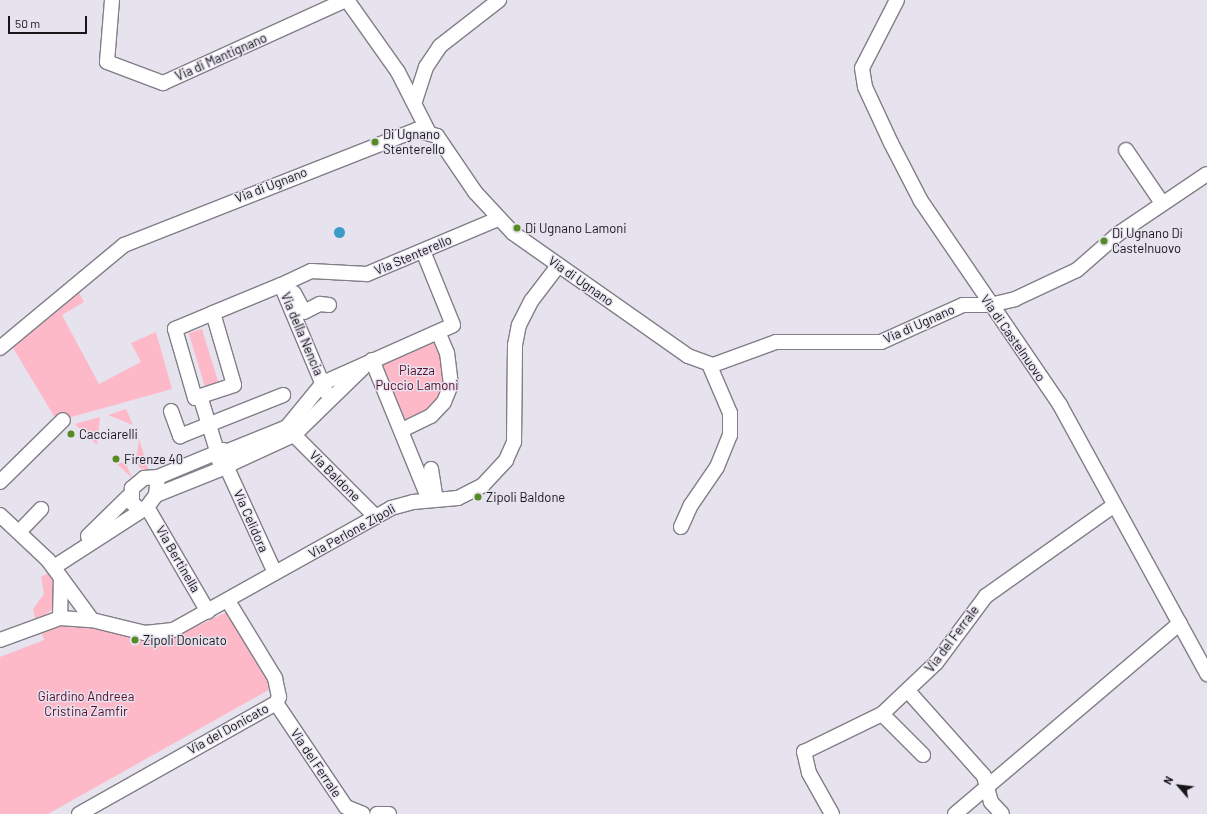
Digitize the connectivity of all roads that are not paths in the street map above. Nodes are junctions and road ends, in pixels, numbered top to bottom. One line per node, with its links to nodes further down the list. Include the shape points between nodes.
1 (112, 0): 2 (street, Via di Mantignano, via 107,62 164,83)
2 (347, 0): 5 (street, Via di Mantignano)
3 (499, 0): 5 (street, via 440,46 426,67)
4 (897, 0): 15 (street, Via di Castelnuovo, via 862,68 865,88 921,201)
5 (416, 101): 6 (street, Via di Mantignano)
6 (428, 131): 10 (street, Via di Ugnano, via 438,138); 18 (street, Via di Ugnano, via 413,131 124,245)
7 (1126, 150): 9 (street)
8 (1207, 174): 9 (street, Via di Ugnano)
9 (1162, 203): 15 (street, Via di Ugnano, via 1071,274 1009,301)
10 (498, 219): 11 (street, Via Stenterello); 12 (street, Via di Ugnano)
11 (423, 251): 13 (street, Via Stenterello, via 366,274 320,270); 17 (street, via 453,326)
12 (558, 266): 20 (street, Via di Ugnano, via 688,356); 35 (street, Via Perlone Zipoli, via 526,309 517,332 516,427 510,452 483,486 458,498)
13 (285, 283): 14 (street, via 304,312 320,304); 16 (street, Via Stenterello); 21 (street, Via della Nencia)
14 (329, 305)
15 (990, 305): 20 (street, Via di Ugnano, via 963,305 881,342 776,342); 37 (street, Via di Castelnuovo, via 1060,405)
16 (213, 313): 23 (street, via 234,385); 23 (street, Via Stenterello, via 175,329 195,398)
17 (438, 332): 19 (street); 28 (street, via 447,353 451,385 444,402 431,416)
18 (0, 348)
19 (372, 360): 21 (street); 24 (street); 28 (street)
20 (709, 364): 41 (street, via 730,413 730,435 717,467 691,505)
21 (323, 383): 24 (street, Via della Nencia); 30 (street, via 287,427)
22 (283, 395): 27 (street)
23 (200, 396): 27 (street, Via Stenterello)
24 (330, 401): 29 (street)
25 (171, 411): 27 (street, via 180,436)
26 (63, 420): 33 (street)
27 (209, 425): 30 (street, Via Stenterello)
28 (402, 430): 35 (street)
29 (294, 435): 30 (street); 40 (street, Via Baldone)
30 (224, 460): 32 (street); 36 (street); 44 (street, Via Celidora)
31 (431, 468): 35 (street)
32 (158, 477): 34 (street, via 138,482); 36 (street)
33 (0, 482)
34 (130, 495): 36 (street, Via Bertinella, via 132,503); 43 (street)
35 (433, 500): 40 (street, Via Perlone Zipoli, via 402,504)
36 (148, 504): 43 (street); 46 (street, Via Bertinella)
37 (1113, 506): 49 (street, Via di Castelnuovo, via 1152,568); 52 (street, Via del Ferrale, via 986,596 936,663)
38 (41, 509): 42 (street)
39 (0, 515): 42 (street)
40 (376, 517): 44 (street, Via Perlone Zipoli)
41 (681, 527)
42 (18, 532): 43 (street)
43 (59, 569): 47 (street); 48 (street)
44 (275, 573): 45 (street, Via Perlone Zipoli)
45 (228, 601): 46 (street, Via Perlone Zipoli); 53 (street, Via del Donicato, via 275,678 279,696)
46 (208, 612): 48 (street, Via Perlone Zipoli, via 173,630 157,634)
47 (60, 618): 48 (street, Via Perlone Zipoli); 50 (street)
48 (92, 620)
49 (1180, 623): 51 (street, Via di Castelnuovo); 56 (street)
50 (0, 640)
51 (1207, 674)
52 (908, 691): 54 (street, Via del Ferrale); 56 (street, via 984,776)
53 (276, 703): 57 (street, Via del Donicato); 58 (street, Via del Ferrale, via 346,807)
54 (882, 714): 55 (street); 61 (street, Via del Ferrale, via 804,752 809,773)
55 (923, 755)
56 (985, 788): 62 (street); 63 (street)
57 (79, 814)
58 (363, 814)
59 (377, 814): 60 (street)
60 (389, 814)
61 (832, 814)
62 (955, 814)
63 (1002, 814)

